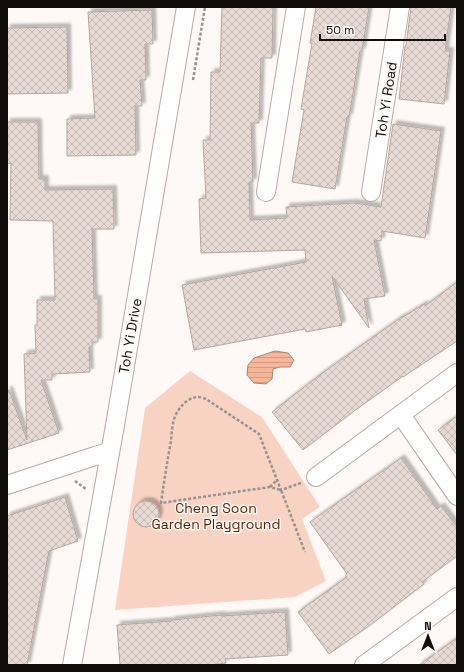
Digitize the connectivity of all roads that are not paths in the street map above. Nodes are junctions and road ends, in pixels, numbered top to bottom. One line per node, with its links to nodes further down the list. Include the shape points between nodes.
1 (186, 7): 8 (street, Toh Yi Drive)
2 (296, 7): 4 (street)
3 (400, 7): 5 (street, Toh Yi Road)
4 (266, 192)
5 (371, 192)
6 (457, 373): 7 (street)
7 (401, 415): 9 (street); 11 (street)
8 (109, 452): 10 (street); 13 (street, Toh Yi Drive)
9 (316, 477)
10 (7, 485)
11 (457, 496)
12 (457, 597): 14 (street)
13 (72, 665)
14 (364, 665)

